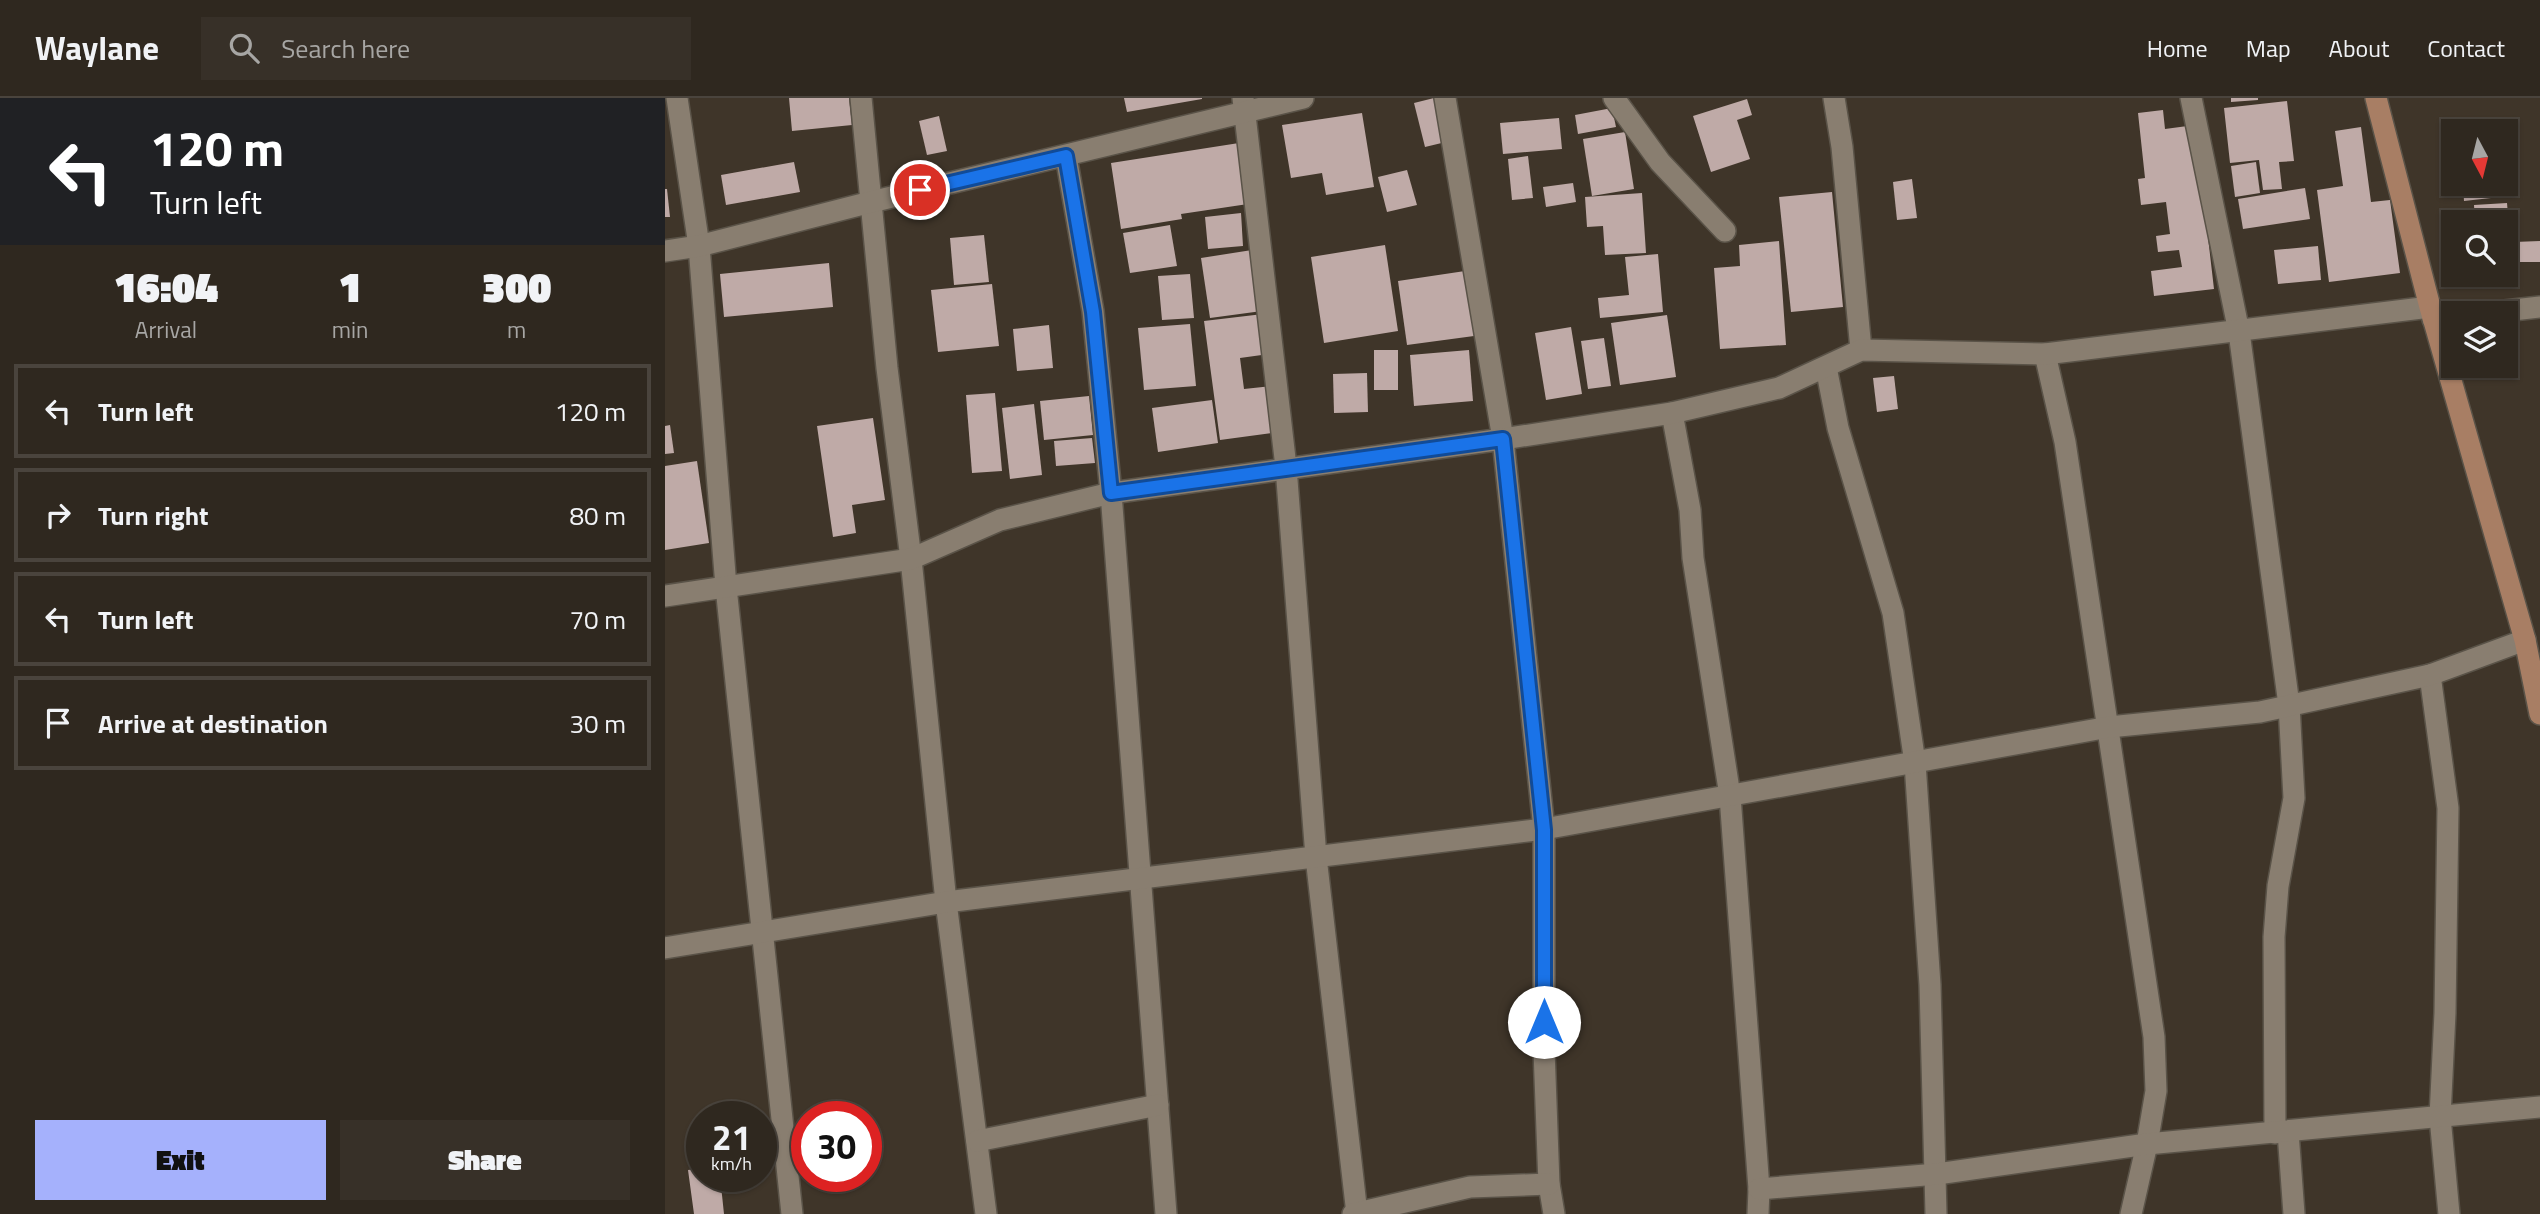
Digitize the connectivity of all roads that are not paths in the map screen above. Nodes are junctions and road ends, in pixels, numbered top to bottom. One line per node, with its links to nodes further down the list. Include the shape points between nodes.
1 (677, 98): 13 (street)
2 (861, 98): 11 (street)
3 (1303, 98): 9 (street)
4 (1445, 98): 23 (street)
5 (1614, 98): 12 (street, via 1660,162)
6 (1835, 98): 19 (street)
7 (2191, 98): 18 (street)
8 (2376, 98): 17 (street)
9 (1244, 106): 10 (street); 24 (street)
10 (1066, 156): 11 (street); 25 (street, via 1093,312)
11 (871, 202): 13 (street); 26 (street)
12 (1725, 231)
13 (699, 246): 14 (street); 27 (street)
14 (665, 251)
15 (2540, 307): 16 (street)
16 (2518, 309)
17 (2439, 314): 18 (street); 29 (street)
18 (2239, 332): 20 (street); 31 (street)
19 (1861, 350): 20 (street); 21 (street)
20 (2045, 354): 33 (street, via 2066,442)
21 (1826, 367): 22 (street, via 1779,388); 34 (street, via 1838,428 1893,612)
22 (1672, 413): 23 (street); 35 (street)
23 (1503, 439): 24 (street); 36 (street)
24 (1286, 467): 25 (street); 37 (street)
25 (1111, 493): 26 (street, via 1000,520); 38 (street)
26 (911, 559): 27 (street); 39 (street)
27 (726, 587): 28 (street); 40 (street)
28 (665, 596)
29 (2525, 640): 30 (street); 32 (street)
30 (2430, 675): 31 (street); 44 (street, via 2448,808)
31 (2289, 705): 33 (street); 45 (street, via 2294,798 2274,937)
32 (2540, 714)
33 (2109, 727): 34 (street); 47 (street, via 2154,1037 2156,1091)
34 (1915, 762): 35 (street); 48 (street)
35 (1730, 796): 36 (street); 50 (street)
36 (1544, 830): 37 (street); 49 (street)
37 (1316, 857): 38 (street); 54 (street)
38 (1141, 878): 39 (street); 42 (street)
39 (946, 902): 40 (street); 46 (street)
40 (761, 932): 41 (street); 51 (street)
41 (665, 948)
42 (1158, 1105): 46 (street); 53 (street)
43 (2540, 1107): 44 (street)
44 (2439, 1116): 45 (street); 60 (street)
45 (2281, 1132): 47 (street); 59 (street)
46 (977, 1141): 52 (street)
47 (2147, 1144): 48 (street); 58 (street)
48 (1937, 1174): 50 (street); 57 (street)
49 (1549, 1184): 54 (street, via 1470,1186); 55 (street)
50 (1759, 1189): 56 (street)
51 (792, 1214)
52 (986, 1214)
53 (1166, 1214)
54 (1355, 1214)
55 (1554, 1214)
56 (1758, 1214)
57 (1937, 1214)
58 (2131, 1214)
59 (2294, 1214)
60 (2449, 1214)

